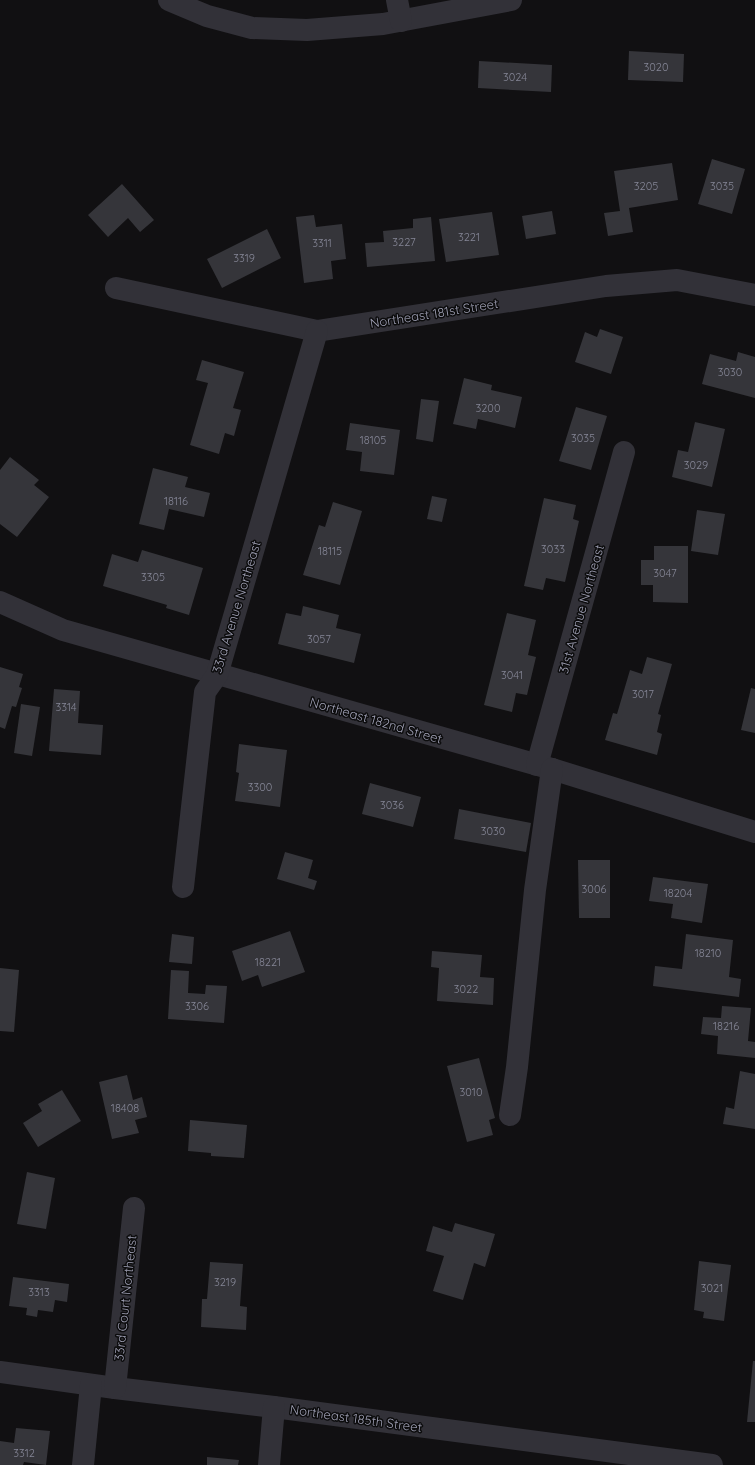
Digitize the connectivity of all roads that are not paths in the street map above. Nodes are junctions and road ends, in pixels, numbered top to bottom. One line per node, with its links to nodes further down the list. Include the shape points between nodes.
1 (169, 0): 3 (street, via 206,16 252,28 307,30 383,24)
2 (511, 0): 3 (street)
3 (399, 10)
4 (116, 288): 6 (street, Northeast 181st Street)
5 (755, 295): 6 (street, Northeast 181st Street, via 677,280 606,286)
6 (317, 331): 9 (street, 33rd Avenue Northeast)
7 (624, 452): 10 (street, 31st Avenue Northeast)
8 (0, 602): 9 (street, Northeast 182nd Street, via 63,630)
9 (216, 675): 10 (street, Northeast 182nd Street); 12 (street, 33rd Avenue Northeast, via 205,692)
10 (544, 767): 11 (street, Northeast 182nd Street); 13 (street, 31st Avenue Northeast, via 535,890)
11 (755, 832)
12 (183, 888)
13 (510, 1115)
14 (134, 1208): 17 (street, 33rd Court Northeast)
15 (0, 1372): 16 (street, Northeast 185th Street)
16 (91, 1385): 17 (street, Northeast 185th Street); 19 (street)
17 (115, 1388): 18 (street, Northeast 185th Street)
18 (274, 1407): 20 (street); 21 (street, Northeast 185th Street)
19 (83, 1465)
20 (269, 1465)
21 (712, 1465)

